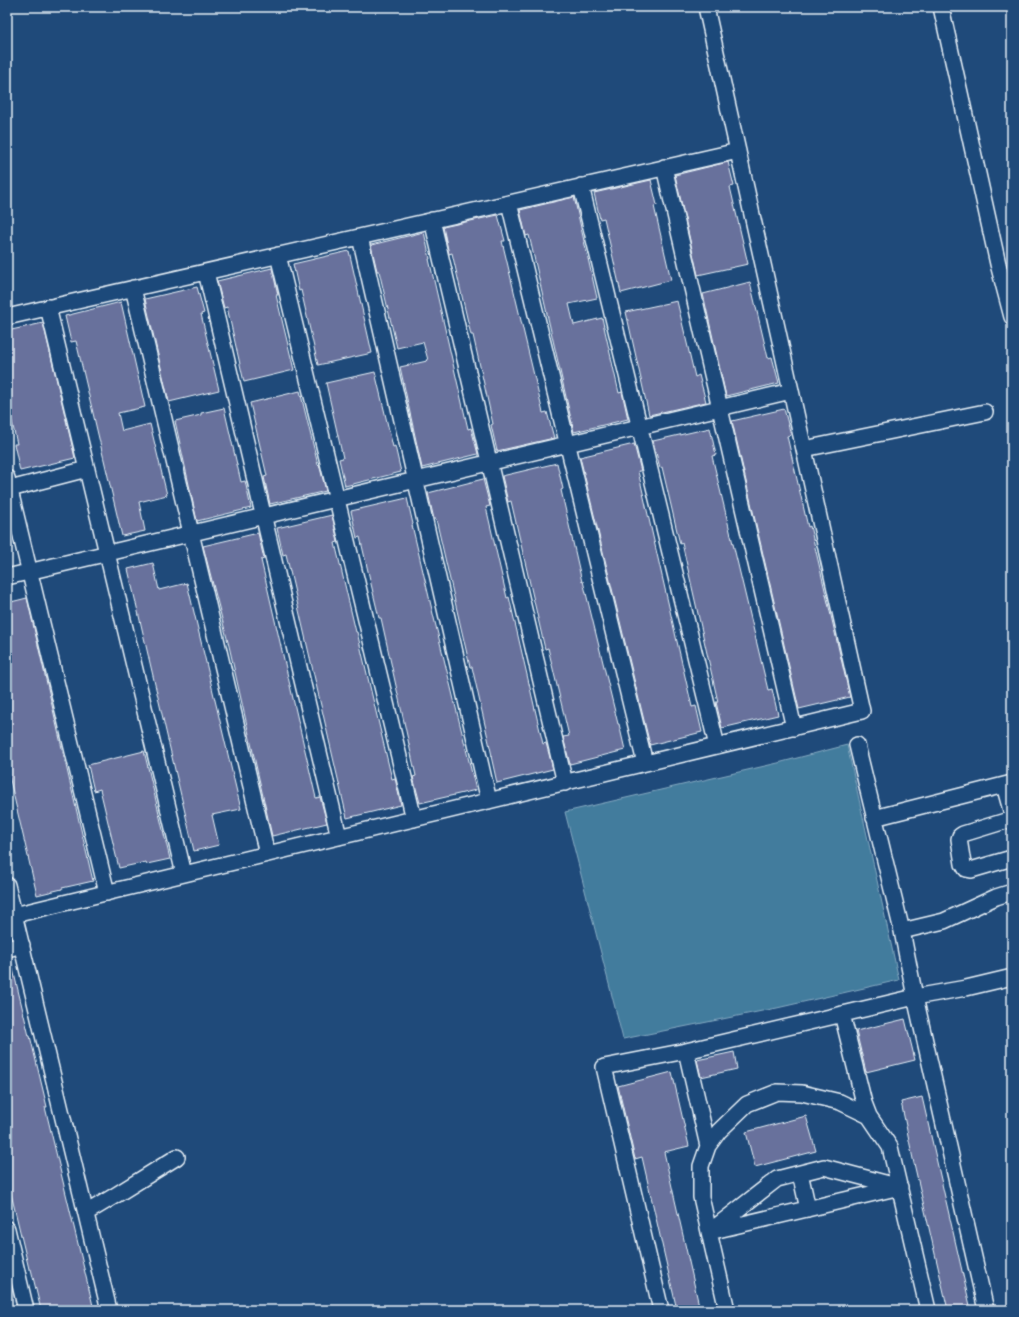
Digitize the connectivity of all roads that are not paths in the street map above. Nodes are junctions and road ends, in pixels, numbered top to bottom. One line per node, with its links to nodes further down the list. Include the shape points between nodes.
1 (706, 7): 3 (street)
2 (941, 7): 14 (street)
3 (738, 151): 4 (street); 15 (street)
4 (664, 168): 5 (street); 16 (street)
5 (581, 186): 6 (street); 18 (street)
6 (509, 203): 7 (street); 19 (street)
7 (432, 220): 8 (street); 21 (street)
8 (360, 237): 9 (street); 23 (street)
9 (278, 255): 10 (street); 25 (street)
10 (206, 272): 11 (street); 26 (street)
11 (133, 288): 12 (street); 27 (street)
12 (48, 308): 13 (street); 22 (street)
13 (7, 317)
14 (1012, 317)
15 (791, 392): 16 (street); 20 (street)
16 (720, 408): 18 (street); 31 (street)
17 (985, 412): 20 (street)
18 (639, 427): 19 (street); 33 (street)
19 (568, 444): 21 (street); 34 (street)
20 (804, 449): 31 (street, via 862,711)
21 (490, 463): 23 (street); 35 (street)
22 (87, 468): 24 (street); 28 (street)
23 (416, 480): 25 (street); 37 (street)
24 (8, 484): 29 (street)
25 (337, 499): 26 (street); 40 (street)
26 (264, 516): 27 (street); 42 (street)
27 (191, 534): 28 (street); 43 (street)
28 (107, 553): 29 (street); 45 (street)
29 (30, 572): 30 (street); 48 (street)
30 (7, 577)
31 (794, 728): 33 (street)
32 (857, 745): 39 (street)
33 (717, 746): 34 (street)
34 (645, 763): 35 (street)
35 (565, 782): 37 (street)
36 (1008, 784): 38 (street); 39 (street)
37 (489, 801): 40 (street)
38 (1012, 814)
39 (874, 818): 50 (street)
40 (414, 819): 42 (street)
41 (1012, 819): 44 (street, via 963,834 959,839 966,869 971,870)
42 (339, 837): 43 (street)
43 (267, 854): 45 (street)
44 (1012, 858)
45 (184, 874): 48 (street)
46 (7, 885): 49 (street)
47 (1012, 892): 50 (street, via 944,921)
48 (106, 893): 49 (street)
49 (14, 915): 51 (street)
50 (902, 930): 53 (street)
51 (14, 947): 62 (street)
52 (1008, 978): 53 (street)
53 (915, 996): 54 (street); 70 (street)
54 (842, 1014): 55 (street); 56 (street, via 864,1103)
55 (686, 1051): 57 (street); 67 (street, via 604,1067)
56 (870, 1116): 57 (street, via 840,1102 802,1093 777,1092 747,1104 719,1131); 60 (street, via 890,1147)
57 (708, 1146): 64 (street, via 701,1166 701,1197)
58 (177, 1157): 62 (street)
59 (800, 1173): 60 (street, via 824,1167); 61 (street); 64 (street, via 777,1179)
60 (900, 1187): 61 (street); 69 (street)
61 (808, 1209): 64 (street)
62 (86, 1213): 66 (street)
63 (7, 1229): 65 (street)
64 (709, 1232): 68 (street)
65 (26, 1310)
66 (110, 1310)
67 (660, 1310)
68 (727, 1310)
69 (928, 1310)
70 (986, 1310)

